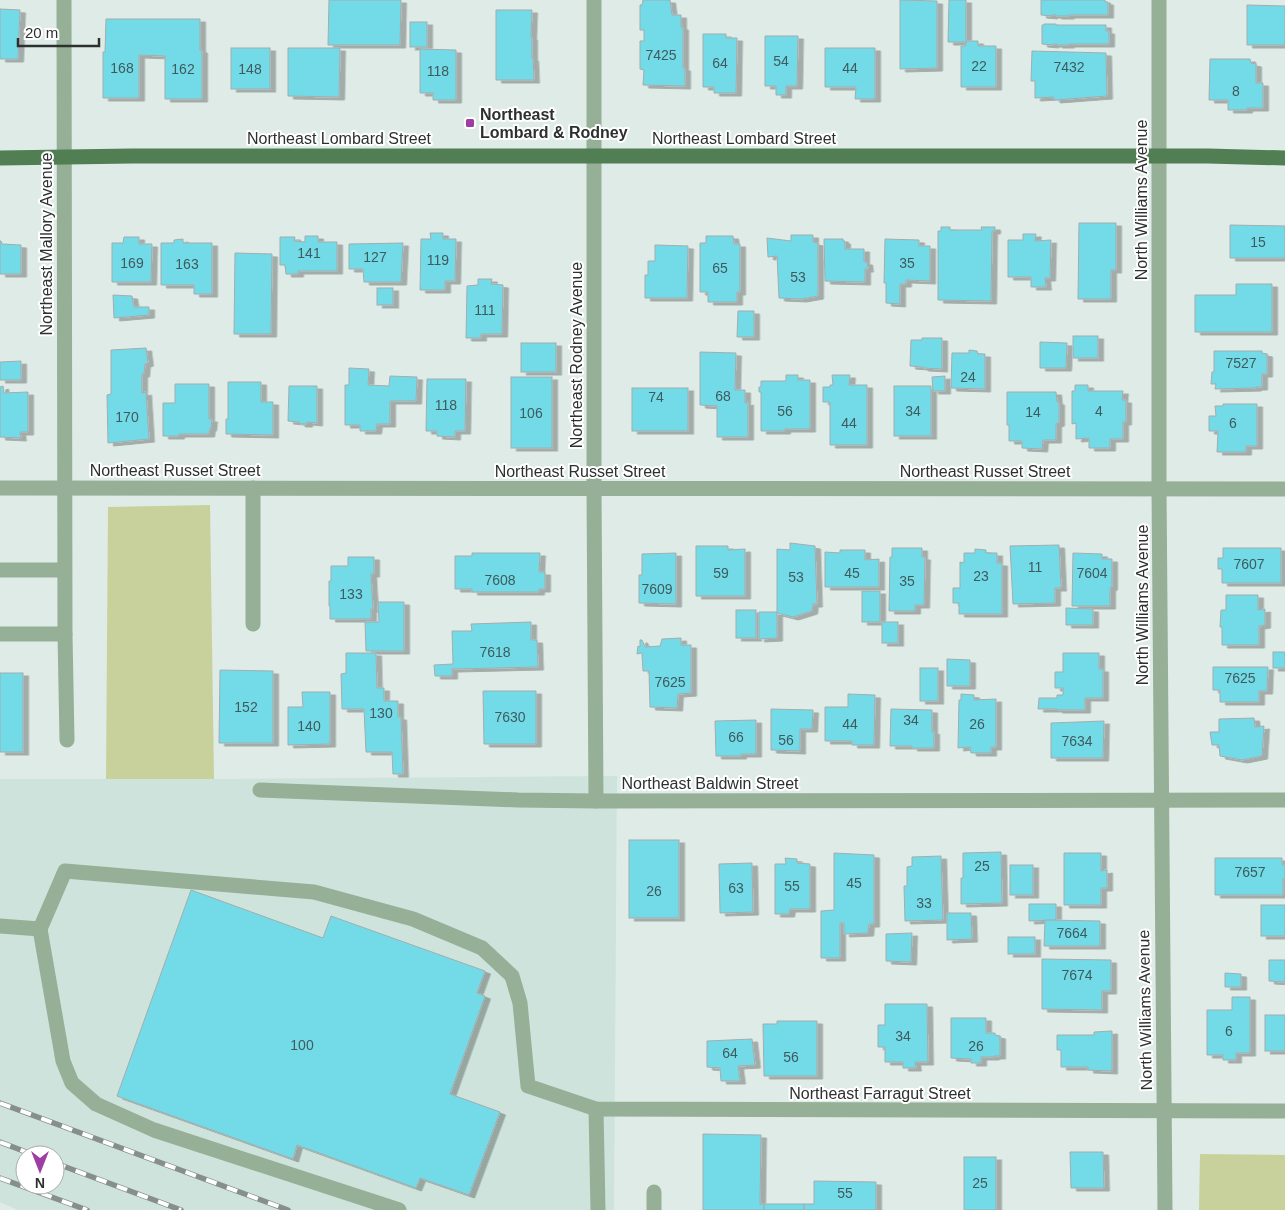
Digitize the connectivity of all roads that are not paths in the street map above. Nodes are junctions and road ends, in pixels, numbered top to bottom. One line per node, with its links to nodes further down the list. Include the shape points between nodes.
1 (64, 0): 6 (street, Northeast Mallory Avenue)
2 (594, 0): 4 (street, Northeast Rodney Avenue)
3 (1159, 0): 5 (street, North Williams Avenue)
4 (594, 156): 5 (main road, Northeast Lombard Street); 6 (main road, Northeast Lombard Street); 12 (street, Northeast Rodney Avenue)
5 (1159, 156): 8 (main road, Northeast Lombard Street); 13 (street, North Williams Avenue)
6 (64, 157): 7 (main road, Northeast Lombard Street); 10 (street, Northeast Mallory Avenue)
7 (0, 158)
8 (1285, 158)
9 (0, 488): 10 (street, Northeast Russet Street)
10 (64, 488): 11 (street, Northeast Russet Street); 16 (street, Northeast Mallory Avenue)
11 (253, 488): 12 (street, Northeast Russet Street); 17 (street)
12 (594, 488): 13 (street, Northeast Russet Street); 24 (street, Northeast Rodney Avenue)
13 (1159, 489): 14 (street, Northeast Russet Street); 22 (street, North Williams Avenue)
14 (1285, 489)
15 (0, 570): 16 (street)
16 (64, 570): 19 (street, Northeast Mallory Avenue)
17 (253, 624)
18 (0, 634): 19 (street)
19 (64, 634): 20 (street, Northeast Mallory Avenue)
20 (67, 740)
21 (260, 790): 24 (street, Northeast Baldwin Street)
22 (1161, 800): 23 (street, Northeast Baldwin Street); 24 (street, Northeast Baldwin Street); 29 (street, North Williams Avenue)
23 (1285, 800)
24 (596, 801)
25 (0, 926): 26 (street)
26 (40, 929): 27 (street, Northeast Farragut Street, via 66,871 314,892 413,919 482,948 512,976 520,1003 528,1086); 31 (street, via 63,1061 72,1083 96,1104 154,1130)
27 (596, 1109): 29 (street, Northeast Farragut Street); 32 (street)
28 (1285, 1111): 29 (street, Northeast Farragut Street)
29 (1164, 1112): 34 (street, North Williams Avenue)
30 (654, 1192): 33 (street)
31 (399, 1210)
32 (598, 1210)
33 (654, 1210)
34 (1165, 1210)

